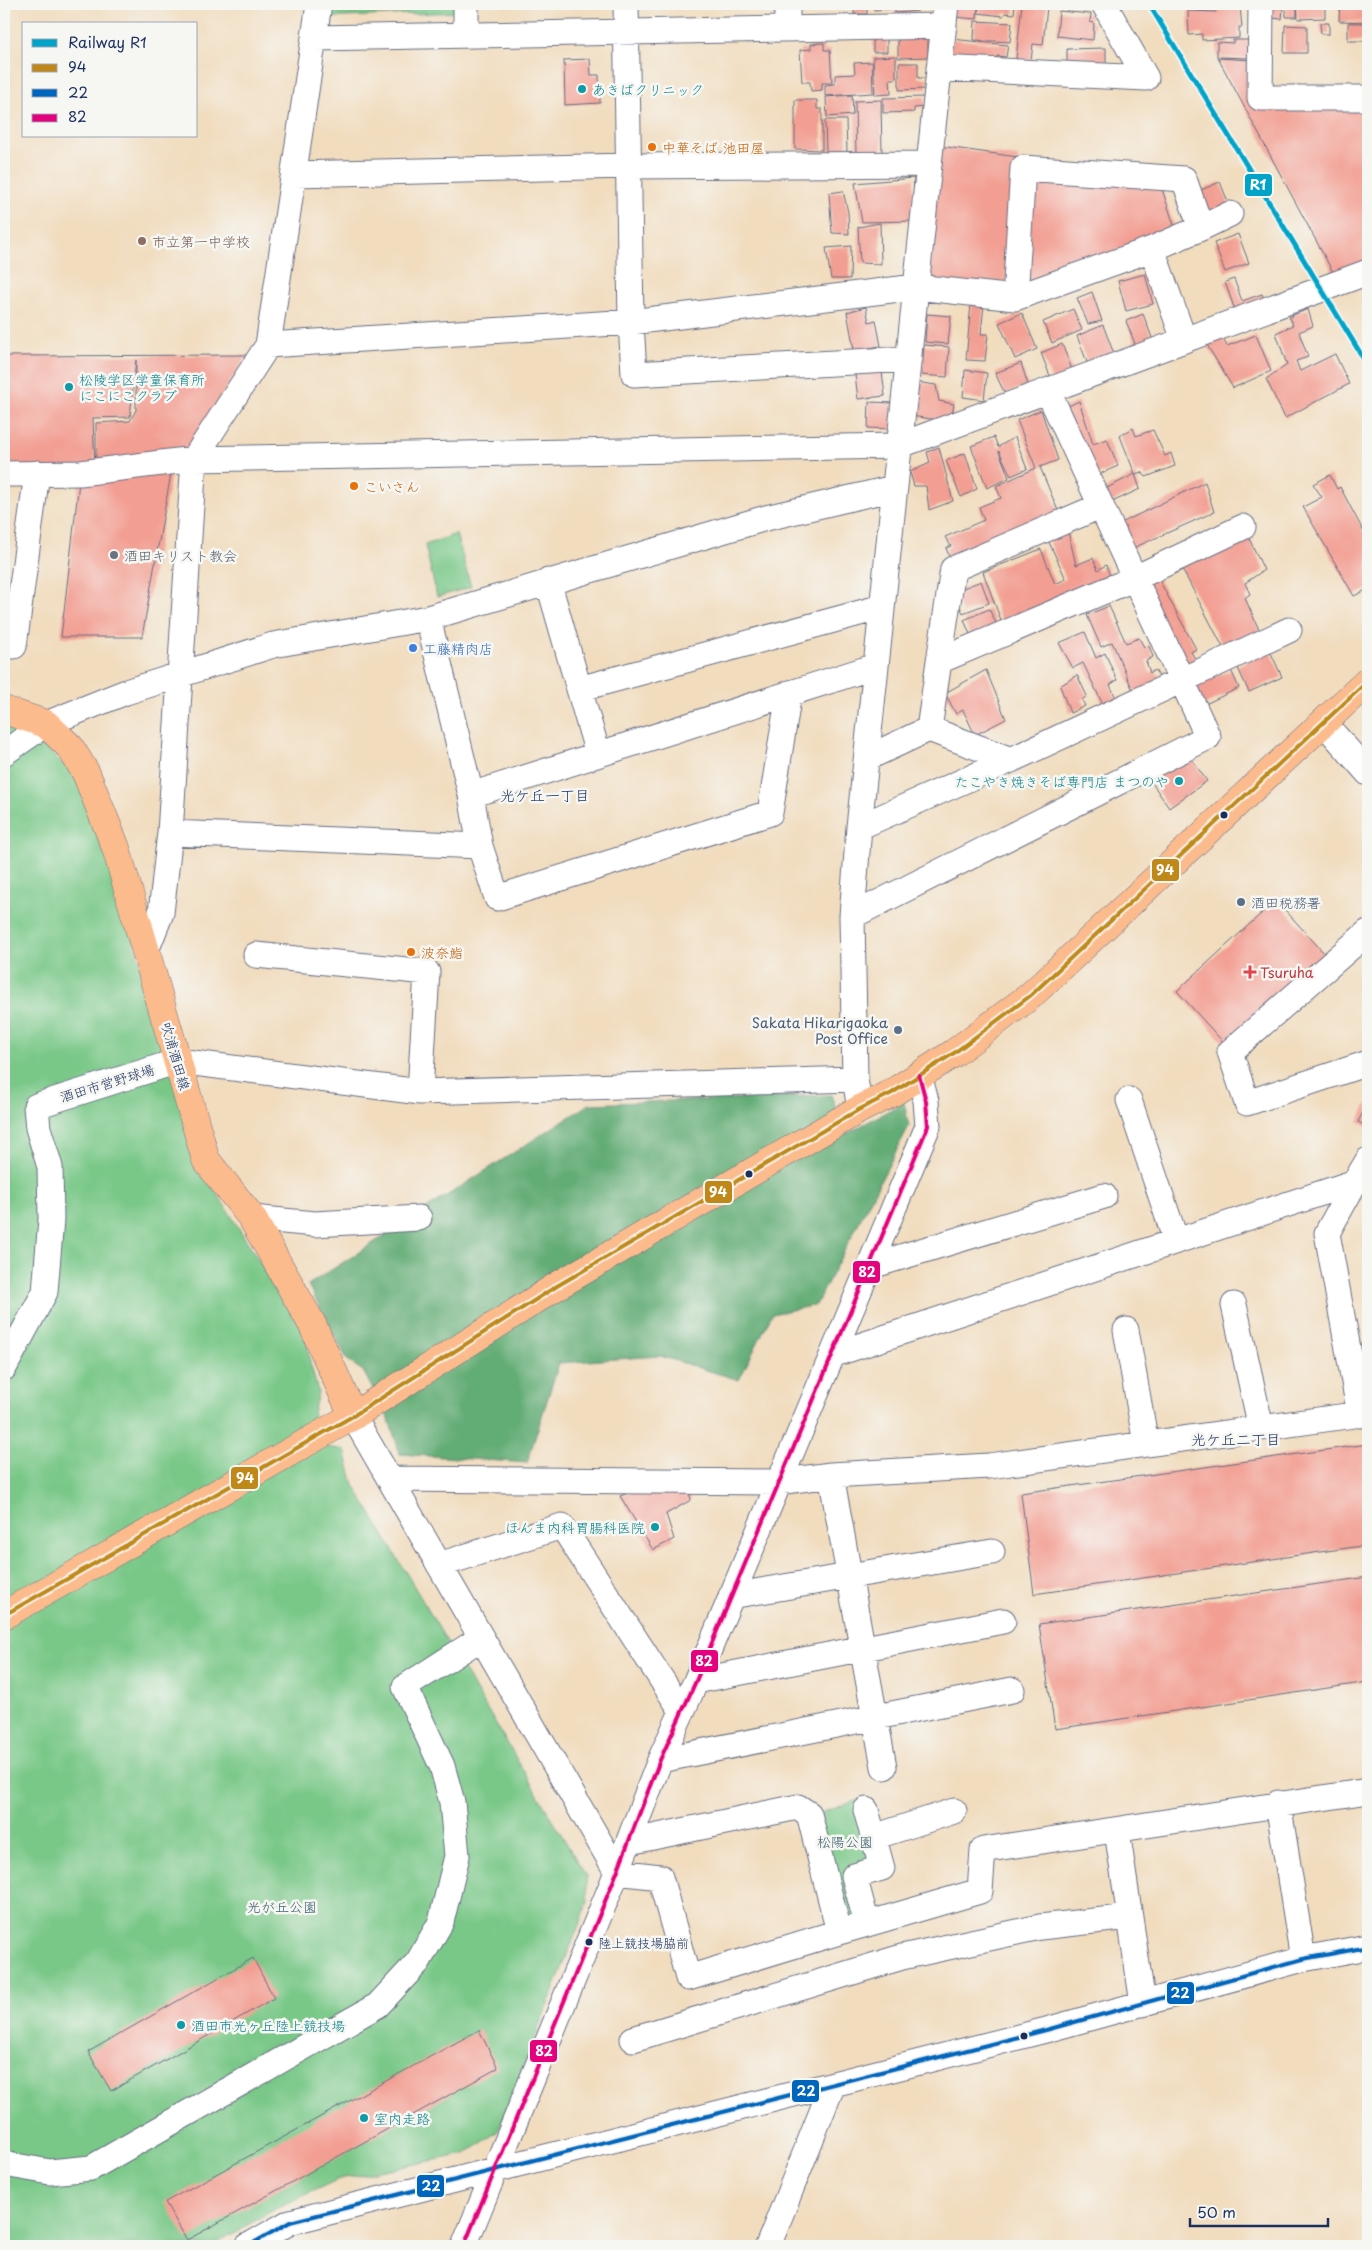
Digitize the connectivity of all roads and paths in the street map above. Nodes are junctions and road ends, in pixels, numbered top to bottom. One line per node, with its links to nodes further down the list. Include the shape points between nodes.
1 (319, 4): 11 (street)
2 (466, 4): 10 (street)
3 (626, 4): 9 (street)
4 (787, 4): 8 (street)
5 (1104, 4): 12 (street, via 1146,78)
6 (1261, 4): 13 (street, via 1260,98)
7 (945, 15): 8 (street); 12 (street)
8 (787, 29): 9 (street)
9 (626, 32): 10 (street); 15 (street)
10 (466, 35): 11 (street)
11 (315, 38): 16 (street)
12 (939, 68): 14 (street)
13 (1368, 98)
14 (929, 164): 15 (street); 21 (street)
15 (628, 166): 16 (street); 23 (street)
16 (294, 174): 25 (street)
17 (1230, 214): 18 (street)
18 (1201, 228): 19 (street); 22 (street, via 1184,179 1023,168)
19 (1152, 249): 22 (street); 24 (street)
20 (1368, 272): 24 (street)
21 (916, 287): 22 (street); 23 (street); 26 (street)
22 (1015, 298)
23 (631, 322): 25 (street); 26 (street, via 634,374)
24 (1184, 340): 27 (street)
25 (268, 345): 29 (street)
26 (908, 360): 28 (street)
27 (1048, 391): 28 (street); 33 (street)
28 (898, 446): 29 (street); 32 (street)
29 (194, 459): 30 (street, via 80,473); 43 (street)
30 (37, 473): 31 (street); 40 (street)
31 (4, 474)
32 (894, 488): 36 (street, via 766,518); 37 (street)
33 (1100, 506): 35 (street); 41 (street, via 953,569)
34 (1243, 527): 35 (street)
35 (1133, 578): 41 (street); 44 (street)
36 (548, 581): 38 (street); 46 (street)
37 (882, 607): 42 (street); 46 (street)
38 (428, 618): 43 (street, via 274,645); 57 (street)
39 (1289, 630): 44 (street)
40 (14, 646)
41 (939, 661): 51 (street)
42 (876, 666): 47 (street); 54 (street)
43 (179, 675): 50 (street); 59 (street)
44 (1180, 681): 55 (street); 61 (street, via 1208,737)
45 (1368, 681): 49 (main road)
46 (579, 689): 53 (street)
47 (789, 693): 53 (street); 60 (street, via 770,814 497,898)
48 (4, 710): 50 (main road, 吹浦酒田線)
49 (1324, 723): 56 (street); 67 (main road, via 1030,996)
50 (46, 724): 52 (street); 63 (main road, 吹浦酒田線, via 70,746 86,773 116,848)
51 (929, 729): 54 (street); 55 (street)
52 (4, 753)
53 (598, 754): 57 (street)
54 (867, 758): 58 (street)
55 (1011, 760): 58 (street)
56 (1368, 773)
57 (470, 795): 60 (street)
58 (859, 827): 61 (street)
59 (170, 834): 60 (street); 63 (street, via 161,913)
60 (480, 846)
61 (852, 916): 68 (street)
62 (1368, 932): 66 (street, via 1230,1052 1247,1103)
63 (146, 951): 65 (main road, 吹浦酒田線)
64 (256, 955): 69 (street, via 427,972)
65 (178, 1061): 69 (street); 75 (main road, 吹浦酒田線, via 206,1160); 82 (street, 酒田市営野球場, via 36,1106 38,1128 50,1168 51,1219 44,1292)
66 (1368, 1063)
67 (919, 1075): 71 (main road); 78 (street, via 928,1126)
68 (856, 1078): 69 (street); 71 (street)
69 (420, 1092)
70 (1129, 1100): 77 (street)
71 (860, 1109): 84 (main road, via 557,1286)
72 (1368, 1160): 73 (street)
73 (1355, 1182): 77 (street); 83 (street, via 1327,1233)
74 (1104, 1196): 78 (street)
75 (252, 1218): 76 (street, via 315,1224); 84 (main road, 吹浦酒田線, via 312,1324)
76 (419, 1218)
77 (1176, 1241): 81 (street)
78 (871, 1266): 81 (street)
79 (1234, 1306): 85 (street)
80 (1126, 1330): 86 (street)
81 (835, 1354): 89 (street)
82 (4, 1368)
83 (1364, 1414): 85 (street)
84 (353, 1416): 88 (street); 94 (main road)
85 (1261, 1428): 86 (street)
86 (1146, 1444): 87 (street, via 990,1466)
87 (831, 1476): 89 (street); 92 (street)
88 (390, 1480): 89 (street); 91 (street)
89 (778, 1482): 93 (street)
90 (992, 1552): 92 (street)
91 (439, 1565): 96 (street); 100 (street, via 562,1526)
92 (848, 1577): 93 (street); 97 (street)
93 (731, 1596): 98 (street)
94 (4, 1615)
95 (1003, 1622): 97 (street)
96 (482, 1638): 111 (street); 120 (street, via 405,1687 442,1766 452,1802 457,1856 441,1922 418,1962 378,2005 91,2168 50,2172)
97 (864, 1648): 98 (street); 101 (street)
98 (696, 1681): 100 (street)
99 (1012, 1690): 101 (street)
100 (682, 1710): 102 (street)
101 (875, 1717): 102 (street); 103 (street)
102 (660, 1760): 110 (street)
103 (884, 1767)
104 (1368, 1791): 105 (street)
105 (1278, 1804): 108 (street); 116 (street)
106 (866, 1810): 109 (street)
107 (954, 1811): 109 (street)
108 (1117, 1831): 112 (street); 113 (street, via 983,1850 980,1891)
109 (874, 1837): 113 (street, via 882,1868 854,1876)
110 (629, 1842): 111 (street); 114 (street, via 798,1807 809,1814)
111 (617, 1872): 114 (street, via 660,1877 688,1978); 121 (street)
112 (1130, 1917): 117 (street); 118 (street, via 1040,1927 902,1956)
113 (867, 1924): 114 (street)
114 (840, 1932)
115 (1368, 1948): 116 (street)
116 (1303, 1959): 117 (street)
117 (1143, 2004): 119 (street)
118 (633, 2039)
119 (833, 2084): 121 (street); 124 (street)
120 (4, 2164)
121 (495, 2168): 122 (street, via 290,2222); 123 (street)
122 (248, 2246)
123 (464, 2246)
124 (768, 2246)

